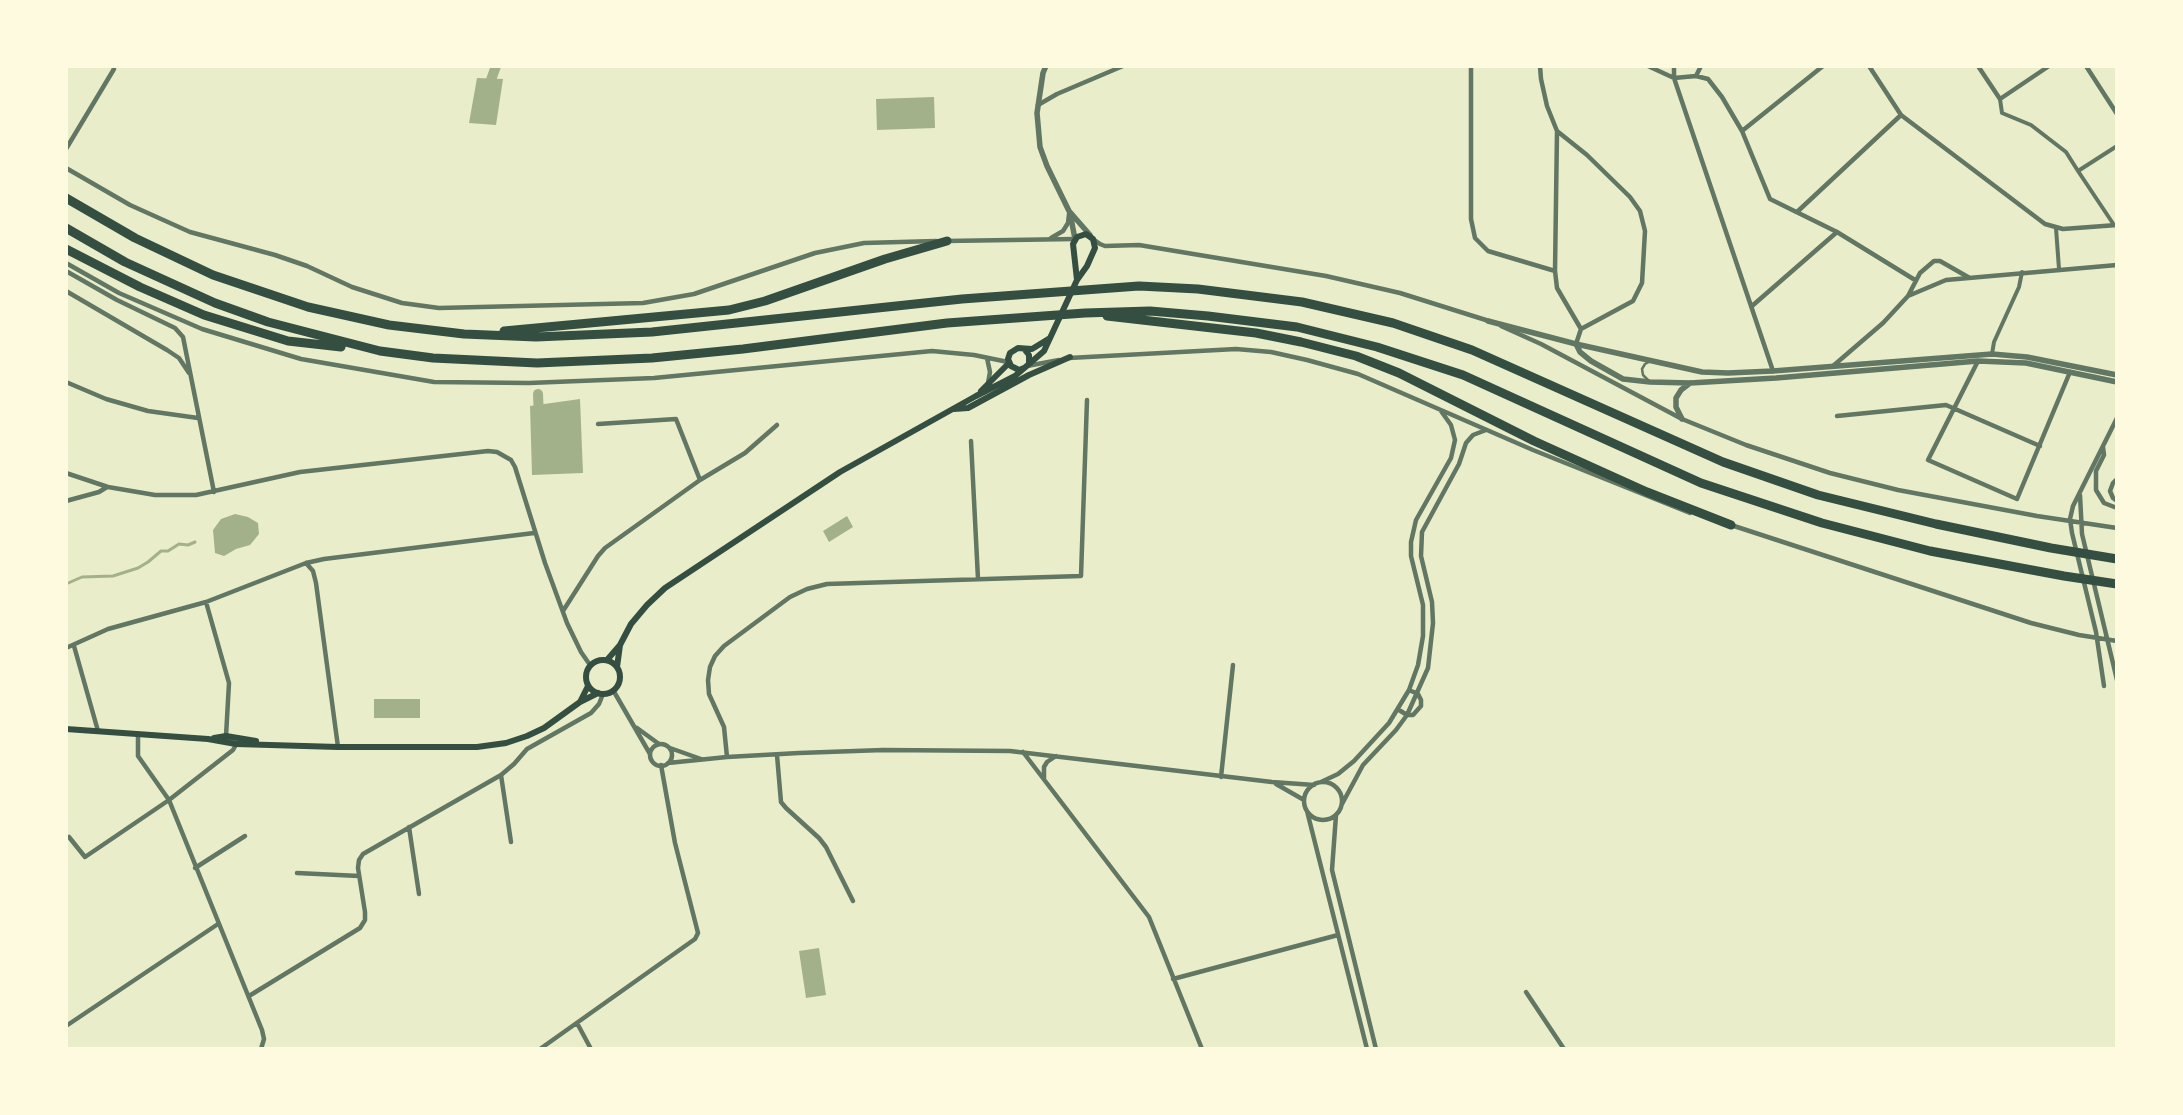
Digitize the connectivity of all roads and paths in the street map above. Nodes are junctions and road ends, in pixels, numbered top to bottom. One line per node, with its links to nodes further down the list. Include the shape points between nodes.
1 (114, 66): 23 (street)
2 (1046, 66): 17 (street)
3 (1124, 66): 17 (street)
4 (1471, 66): 42 (street, via 1471,219 1475,238 1488,251)
5 (1540, 66): 20 (street, via 1547,106)
6 (1648, 66): 15 (street)
7 (1674, 66): 15 (street)
8 (1701, 66): 14 (street)
9 (1823, 66): 21 (street)
10 (1870, 66): 19 (street)
11 (1978, 66): 16 (street)
12 (2049, 66): 16 (street)
13 (2086, 66): 18 (street)
14 (1696, 76): 15 (street); 21 (street, via 1708,79)
15 (1674, 78): 49 (street)
16 (2000, 99): 25 (street, via 2002,113 2032,125 2066,152)
17 (1038, 105): 27 (street, via 1040,147)
18 (2117, 114)
19 (1901, 115): 28 (street); 31 (street, via 2045,224)
20 (1557, 131): 42 (street); 52 (street, via 1587,155 1630,198 1640,211 1645,231 1642,283 1633,301)
21 (1742, 131): 28 (street, via 1770,199)
22 (2117, 146): 25 (street)
23 (66, 149)
24 (66, 168): 36 (street, via 130,205 190,232 307,266 352,288 402,303 439,308 644,302 694,294 815,253 864,243)
25 (2078, 170): 29 (street)
26 (66, 198): 53 (highway, via 135,238 213,274 308,307 390,325)
27 (1069, 211): 33 (street); 34 (street); 35 (street, via 1063,231)
28 (1797, 212): 32 (street)
29 (2116, 225): 31 (street)
30 (66, 228): 57 (highway, via 125,262 215,303 268,322)
31 (2056, 228): 40 (street)
32 (1837, 232): 46 (street); 49 (street)
33 (1092, 237): 34 (main road, via 1083,234); 45 (main road, via 1095,248); 51 (street, via 1105,246 1139,245 1326,276 1400,293)
34 (1075, 239): 35 (street); 45 (main road)
35 (1042, 240): 36 (street)
36 (947, 241): 53 (highway, via 765,301 728,310)
37 (66, 249): 57 (highway, via 204,315 288,341)
38 (66, 263): 60 (street, via 119,293 202,329 301,359 434,382 529,383 654,378 932,351)
39 (2117, 265): 40 (street)
40 (2059, 269): 43 (street)
41 (66, 271): 68 (street, via 175,328 183,337)
42 (1555, 271): 52 (street, via 1557,288)
43 (2022, 272): 44 (street); 58 (street)
44 (1968, 277): 46 (street, via 1940,261 1934,262); 48 (street, via 1946,280)
45 (1077, 280): 54 (main road)
46 (1915, 280): 48 (street)
47 (66, 291): 68 (street, via 179,358)
48 (1908, 296): 65 (street, via 1883,323)
49 (1752, 306): 66 (street)
50 (1085, 313): 57 (highway, via 946,323 652,358 537,363 433,358); 99 (highway, via 1256,333 1356,356 1399,373 1534,441 1647,492); 105 (highway, via 1150,311 1208,316 1297,327 1377,347 1462,375 1710,486 1822,523 1930,551)
51 (1488, 321): 55 (street); 83 (street, via 1541,344)
52 (1581, 329): 55 (street)
53 (464, 334): 102 (highway, via 536,337 652,332 962,299 1139,286 1198,289 1302,302 1393,323 1472,350 1723,462 1818,495 1936,524)
54 (1050, 338): 56 (main road); 64 (main road, via 1044,351)
55 (1576, 344): 61 (street); 71 (street, via 1591,361 1623,379)
56 (1024, 350): 63 (main road, via 1012,350); 64 (main road, via 1029,354)
57 (380, 351)
58 (1992, 354): 65 (street); 69 (street, via 2027,357)
59 (1070, 357): 64 (street); 78 (main road, via 968,408); 79 (street, via 1208,349 1270,352 1358,374)
60 (987, 358): 63 (street); 74 (street, via 990,372)
61 (1653, 360): 66 (street, via 1702,372); 71 (lane, via 1642,369)
62 (1978, 361): 67 (street, via 2026,364); 73 (street); 77 (street)
63 (1008, 362): 64 (main road, via 1014,369); 74 (main road)
64 (1027, 366): 75 (main road, via 1015,376)
65 (1833, 366): 66 (street)
66 (1773, 371)
67 (2070, 372): 72 (street); 88 (street)
68 (190, 374): 81 (street)
69 (2117, 374)
70 (66, 382): 81 (street, via 106,399)
71 (1650, 382): 73 (street)
72 (2117, 382)
73 (1690, 383): 83 (street, via 1676,398)
74 (987, 386): 75 (main road)
75 (976, 396): 78 (main road)
76 (1087, 400): 104 (street, via 1081,576)
77 (1953, 407): 80 (street, via 1946,405); 88 (street); 88 (street, via 1928,460 2017,499)
78 (953, 409): 109 (main road, via 840,472 666,588 631,624)
79 (1440, 410): 86 (street); 120 (street, via 1451,425 1455,440 1451,458 1416,520 1412,537 1412,556 1424,623 1418,665)
80 (1837, 416)
81 (198, 418): 94 (street)
82 (2117, 418): 89 (street)
83 (1682, 419): 100 (street, via 1830,473 1898,490)
84 (598, 424): 91 (street, via 676,419)
85 (778, 424): 91 (street, via 745,453)
86 (1486, 430): 99 (street, via 1684,512); 122 (street, via 1473,435 1466,443 1455,473 1422,532 1421,556 1432,602 1433,637 1428,668)
87 (971, 441): 104 (street)
88 (2040, 446)
89 (2103, 446): 95 (street); 98 (street, via 2104,455 2096,471 2096,490 2104,503)
90 (66, 473): 93 (street)
91 (700, 480): 107 (street, via 604,548)
92 (2117, 480): 97 (street, via 2112,483 2110,491)
93 (108, 487): 94 (street, via 155,495); 96 (street)
94 (214, 492): 101 (street, via 300,472 497,452 511,460 515,467)
95 (2080, 494): 116 (street, via 2082,534); 118 (street, via 2071,513 2072,533 2096,632)
96 (66, 501)
97 (2117, 501)
98 (2117, 508)
99 (1731, 525): 108 (street, via 2031,623)
100 (2117, 528)
101 (534, 533): 103 (street); 107 (street)
102 (2117, 559)
103 (306, 563): 106 (street); 135 (street, via 313,571 316,583)
104 (978, 578): 140 (street, via 826,584 790,598 724,646 710,668 709,694 724,727)
105 (2117, 584)
106 (206, 602): 110 (street, via 108,629); 130 (street, via 229,683)
107 (563, 611): 113 (street)
108 (2117, 641)
109 (620, 645): 112 (main road); 115 (main road)
110 (74, 646): 111 (street); 128 (street)
111 (66, 648)
112 (607, 660): 113 (main road, via 601,659); 115 (main road)
113 (590, 665): 117 (main road, via 586,675)
114 (1233, 665): 146 (street)
115 (617, 666): 119 (main road, via 620,676)
116 (2117, 680)
117 (588, 686): 121 (main road); 123 (main road)
118 (2104, 686)
119 (613, 690): 121 (main road); 126 (street)
120 (1409, 690): 122 (street); 124 (street)
121 (601, 694): 123 (main road); 145 (street, via 591,713 527,749)
122 (1418, 694): 125 (street); 125 (street, via 1421,706)
123 (580, 702): 135 (main road, via 544,728 506,743 477,747)
124 (1399, 710): 125 (street); 149 (street, via 1354,761 1338,774)
125 (1407, 715): 153 (street, via 1363,765)
126 (636, 727): 134 (street); 138 (street)
127 (66, 729): 128 (main road)
128 (98, 731): 129 (main road)
129 (138, 734): 131 (main road); 151 (street, via 138,756)
130 (226, 736): 131 (main road); 133 (main road)
131 (208, 739): 132 (main road)
132 (236, 744): 133 (main road); 151 (street, via 233,750)
133 (281, 744): 135 (main road)
134 (659, 744): 136 (street); 138 (street, via 651,749)
135 (338, 747)
136 (670, 748): 142 (street); 143 (street, via 672,756)
137 (1023, 752): 139 (street, via 883,750); 141 (street); 147 (street)
138 (650, 754): 144 (street, via 653,762)
139 (777, 755): 140 (street); 164 (street, via 781,802 826,847)
140 (727, 756): 142 (street)
141 (1057, 756): 146 (street); 147 (street, via 1044,767)
142 (702, 759): 143 (street)
143 (668, 763): 144 (street)
144 (661, 765): 170 (street, via 675,842 698,933 695,939)
145 (500, 775): 156 (street); 159 (street)
146 (1221, 776): 148 (street)
147 (1044, 779): 167 (street, via 1149,917)
148 (1272, 782): 150 (street); 152 (street)
149 (1320, 782): 150 (street); 153 (street, via 1336,788)
150 (1314, 785): 152 (street)
151 (169, 800): 157 (street, via 85,857); 160 (street)
152 (1304, 800): 154 (street)
153 (1342, 804): 155 (street)
154 (1307, 811): 155 (street, via 1317,819); 166 (street)
155 (1336, 815): 177 (street, via 1332,870)
156 (409, 828): 162 (street, via 363,854 359,860); 163 (street)
157 (68, 835)
158 (245, 836): 160 (street)
159 (510, 842)
160 (195, 868): 165 (street)
161 (297, 873): 162 (street)
162 (359, 876): 169 (street, via 365,912 360,928)
163 (419, 894)
164 (853, 901)
165 (218, 924): 169 (street); 171 (street)
166 (1338, 935): 167 (street); 176 (street)
167 (1173, 979): 175 (street)
168 (1526, 992): 178 (street)
169 (249, 996): 172 (street, via 262,1030 264,1040)
170 (577, 1023): 173 (street); 174 (street)
171 (66, 1026)
172 (261, 1049)
173 (540, 1049)
174 (591, 1049)
175 (1202, 1049)
176 (1367, 1049)
177 (1376, 1049)
178 (1564, 1049)

